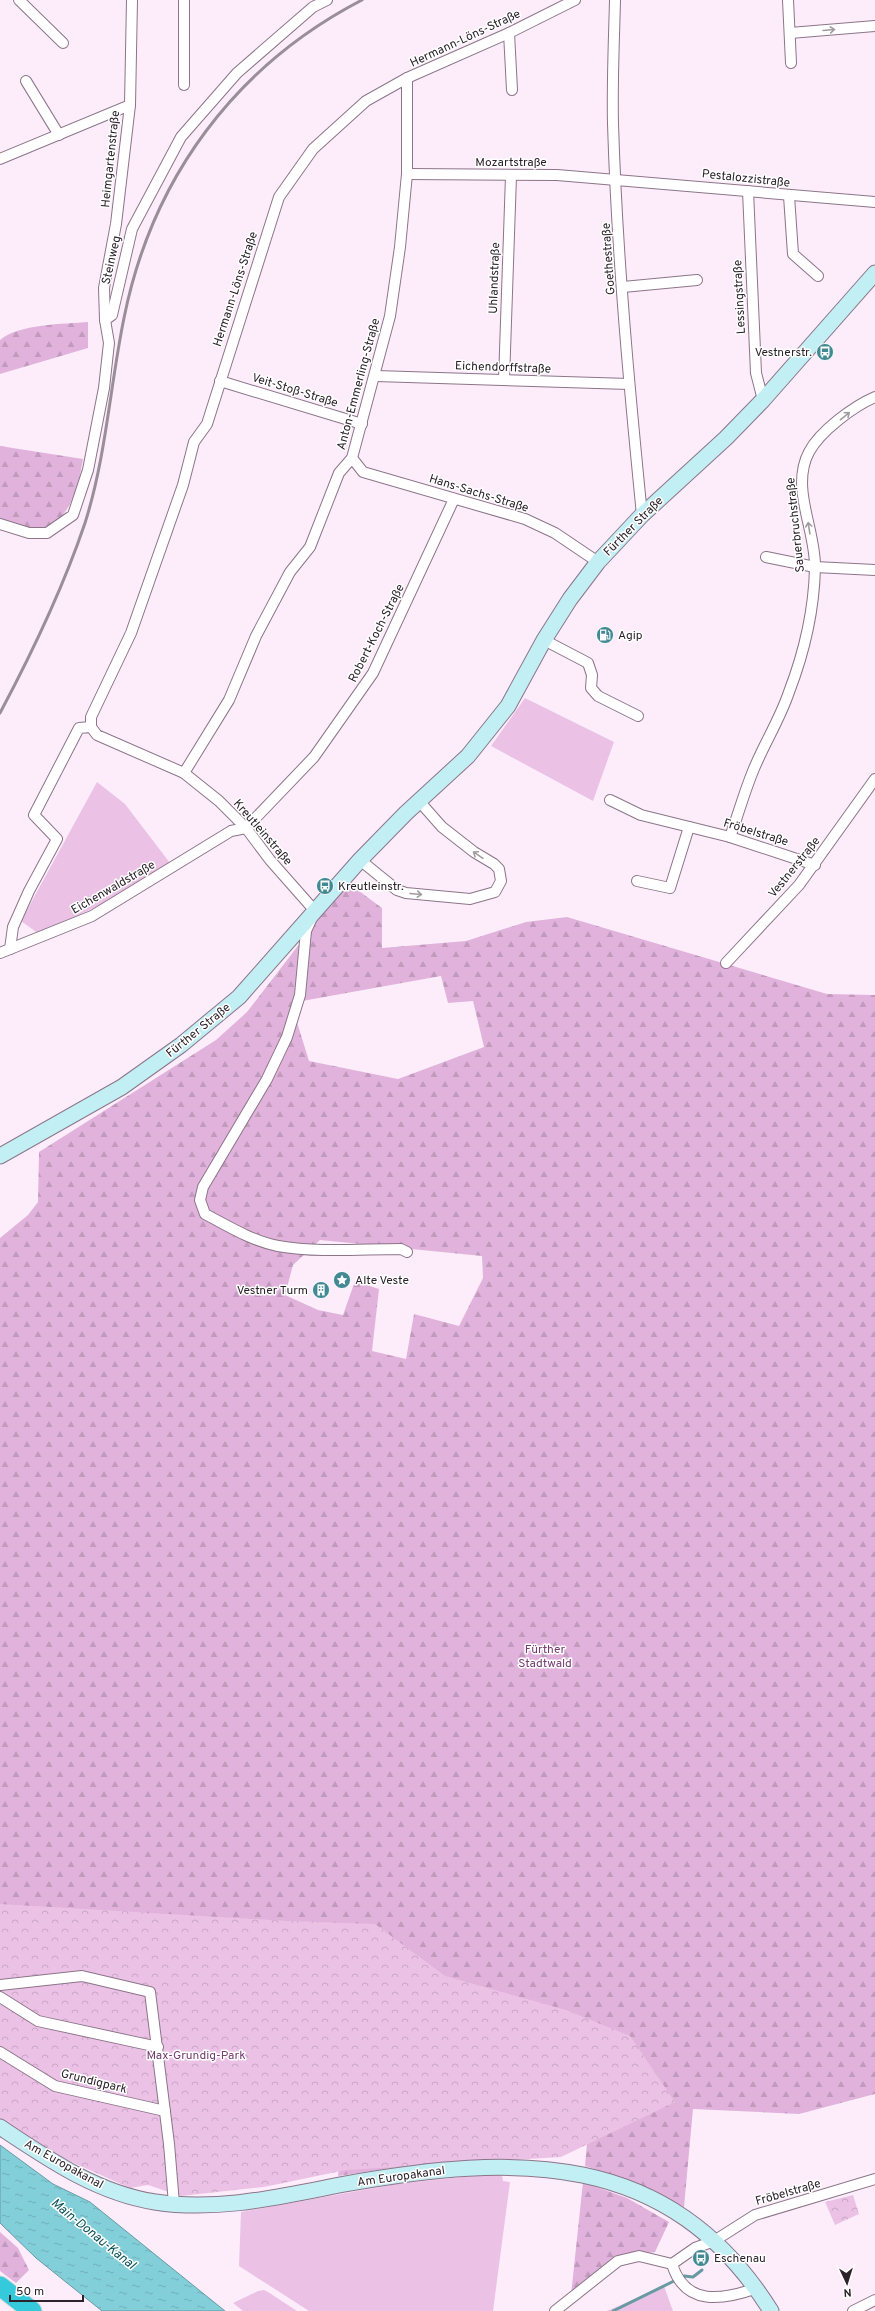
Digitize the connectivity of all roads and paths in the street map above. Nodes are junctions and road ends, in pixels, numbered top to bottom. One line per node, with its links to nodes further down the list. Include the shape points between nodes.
1 (19, 0): 12 (street)
2 (132, 0): 18 (street, Heimgartenstraße)
3 (184, 0): 16 (street)
4 (327, 0): 8 (street, Steinweg)
5 (575, 0): 10 (street, Hermann-Löns-Straße)
6 (615, 0): 23 (street, Goethestraße)
7 (788, 0): 11 (street)
8 (313, 3): 28 (street, Steinweg, via 237,73 181,137)
9 (875, 26): 11 (street, one-way to 9)
10 (509, 33): 14 (street, Hermann-Löns-Straße); 17 (street)
11 (790, 33): 13 (street)
12 (63, 43)
13 (791, 63)
14 (407, 78): 21 (street, Anton-Emmerling-Straße); 36 (street, Hermann-Löns-Straße, via 366,101 313,149 279,197)
15 (26, 82): 19 (street)
16 (184, 86)
17 (512, 90)
18 (130, 104): 19 (street); 27 (street, Heimgartenstraße)
19 (59, 134): 20 (street)
20 (0, 159)
21 (407, 174): 22 (street, Mozartstraße); 34 (street, Anton-Emmerling-Straße, via 390,316)
22 (511, 176): 23 (street, Mozartstraße, via 557,175); 35 (street, Uhlandstraße)
23 (615, 179): 24 (street, Pestalozzistraße); 32 (street, Goethestraße)
24 (748, 191): 25 (street, Pestalozzistraße); 39 (street, Lessingstraße, via 756,373)
25 (789, 196): 26 (street, Pestalozzistraße); 29 (street, via 793,254)
26 (875, 202)
27 (116, 224): 28 (street); 33 (street, Heimgartenstraße, via 104,288)
28 (132, 229): 33 (street, Steinweg, via 112,315)
29 (818, 276)
30 (873, 277): 39 (main road, Fürther Straße)
31 (697, 280): 32 (street)
32 (623, 287): 37 (street, Goethestraße)
33 (105, 320): 44 (street, via 109,343 104,388 88,470 72,514 47,533 28,533)
34 (376, 376): 35 (street, Eichendorffstraße); 40 (street, Anton-Emmerling-Straße)
35 (504, 380): 37 (street, Eichendorffstraße)
36 (220, 381): 40 (street, Veit-Stoß-Straße); 51 (street, Hermann-Löns-Straße, via 207,424 194,442 183,485 131,634 91,717)
37 (629, 384): 43 (street, Goethestraße)
38 (875, 397): 47 (street, Sauerbruchstraße, one-way to 38, via 802,478 805,463 821,435 863,402)
39 (763, 400): 43 (main road, Fürther Straße, via 726,438)
40 (362, 424): 41 (street, Anton-Emmerling-Straße)
41 (352, 458): 42 (street, Hans-Sachs-Straße, via 363,472); 52 (street, Anton-Emmerling-Straße, via 339,473 310,547 292,568 256,636 229,700)
42 (454, 499): 46 (street, Hans-Sachs-Straße, via 525,519 556,534); 57 (street, Robert-Koch-Straße, via 373,673 314,757)
43 (642, 515): 46 (main road, Fürther Straße)
44 (0, 524)
45 (766, 557): 47 (street)
46 (598, 562): 49 (main road, Fürther Straße, via 570,598)
47 (815, 567): 48 (street); 58 (street, Sauerbruchstraße, via 806,641 789,693 753,771)
48 (875, 570)
49 (544, 640): 50 (street, via 588,664 592,675 591,688 598,696); 55 (main road, Fürther Straße, via 508,706 468,756)
50 (638, 716)
51 (91, 727): 52 (street, Kreutleinstraße, via 97,735); 63 (street, via 79,728 34,815 57,839 13,927)
52 (184, 773): 57 (street, Kreutleinstraße)
53 (875, 780): 60 (street, Vestnerstraße)
54 (610, 800): 56 (street, Fröbelstraße, via 640,815)
55 (419, 801): 59 (main road, Fürther Straße); 59 (street, one-way to 55, via 393,888 406,893 470,899 494,892 501,881 499,869 442,827)
56 (688, 827): 58 (street, Fröbelstraße); 61 (street, via 670,888)
57 (246, 828): 62 (street, Kreutleinstraße, via 270,860); 63 (street, Eichenwaldstraße, via 231,831 92,916)
58 (730, 837): 60 (street, Fröbelstraße)
59 (360, 860): 62 (main road, Fürther Straße)
60 (815, 865): 65 (street, Vestnerstraße)
61 (637, 881)
62 (316, 911): 66 (main road, Fürther Straße, via 239,997 181,1045 122,1087); 67 (street, via 306,931 300,995 287,1036 267,1080 203,1187 200,1200 205,1214 249,1237 277,1246 317,1249 401,1249)
63 (10, 949): 64 (street, Eichenwaldstraße)
64 (0, 953)
65 (726, 964)
66 (0, 1156)
67 (407, 1252)
68 (0, 1985): 70 (street, via 82,1976 150,1992)
69 (0, 1997): 70 (street, via 38,2021)
70 (158, 2047): 72 (street)
71 (0, 2052): 72 (street, Grundigpark, via 55,2086)
72 (165, 2111): 75 (street)
73 (0, 2127): 75 (main road, Am Europakanal, via 45,2157 94,2183 134,2197)
74 (875, 2179): 76 (street, Fröbelstraße, via 755,2215)
75 (174, 2204): 76 (main road, Am Europakanal, via 238,2204 398,2175 450,2169 502,2166 553,2169 593,2177 651,2198 682,2215)
76 (714, 2241): 77 (street, Fröbelstraße, via 695,2248); 79 (main road, Am Europakanal)
77 (672, 2264): 79 (street, via 684,2286 698,2295 730,2296); 82 (street, via 639,2256 618,2261)
78 (0, 2286): 81 (highway)
79 (757, 2288): 83 (main road, Am Europakanal)
80 (875, 2300): 84 (street)
81 (32, 2311)
82 (555, 2311)
83 (771, 2311)
84 (853, 2311)

